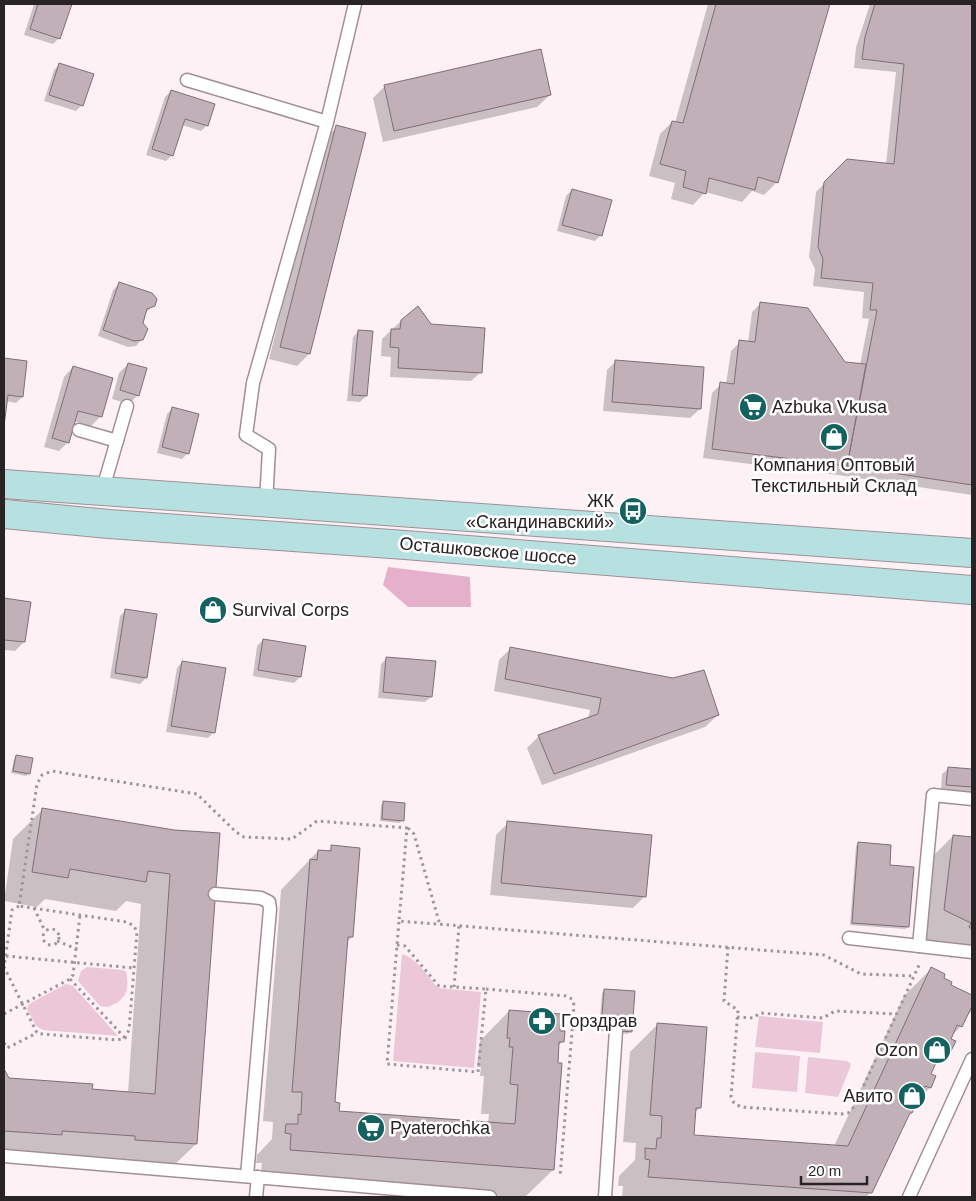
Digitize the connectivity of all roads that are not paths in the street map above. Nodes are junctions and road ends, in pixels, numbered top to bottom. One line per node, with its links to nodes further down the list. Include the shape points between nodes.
1 (355, 4): 3 (lane)
2 (187, 80): 3 (lane)
3 (327, 122): 9 (lane, via 252,383 246,435 268,449)
4 (127, 406): 6 (lane)
5 (79, 430): 6 (lane)
6 (117, 441): 8 (lane)
7 (4, 484): 8 (main road, Осташковское шоссе)
8 (102, 492): 9 (main road, Осташковское шоссе)
9 (266, 503): 11 (main road, Осташковское шоссе)
10 (4, 514): 12 (main road, Осташковское шоссе)
11 (972, 553)
12 (972, 590)
13 (972, 799): 16 (lane, via 933,795)
14 (215, 894): 21 (lane, via 261,898 269,902 270,909)
15 (849, 938): 16 (lane)
16 (923, 946): 17 (lane)
17 (972, 952)
18 (616, 1030): 24 (lane)
19 (972, 1059): 25 (lane)
20 (4, 1156): 21 (lane)
21 (252, 1177): 22 (lane); 23 (lane)
22 (256, 1197)
23 (490, 1197)
24 (605, 1197)
25 (909, 1197)

